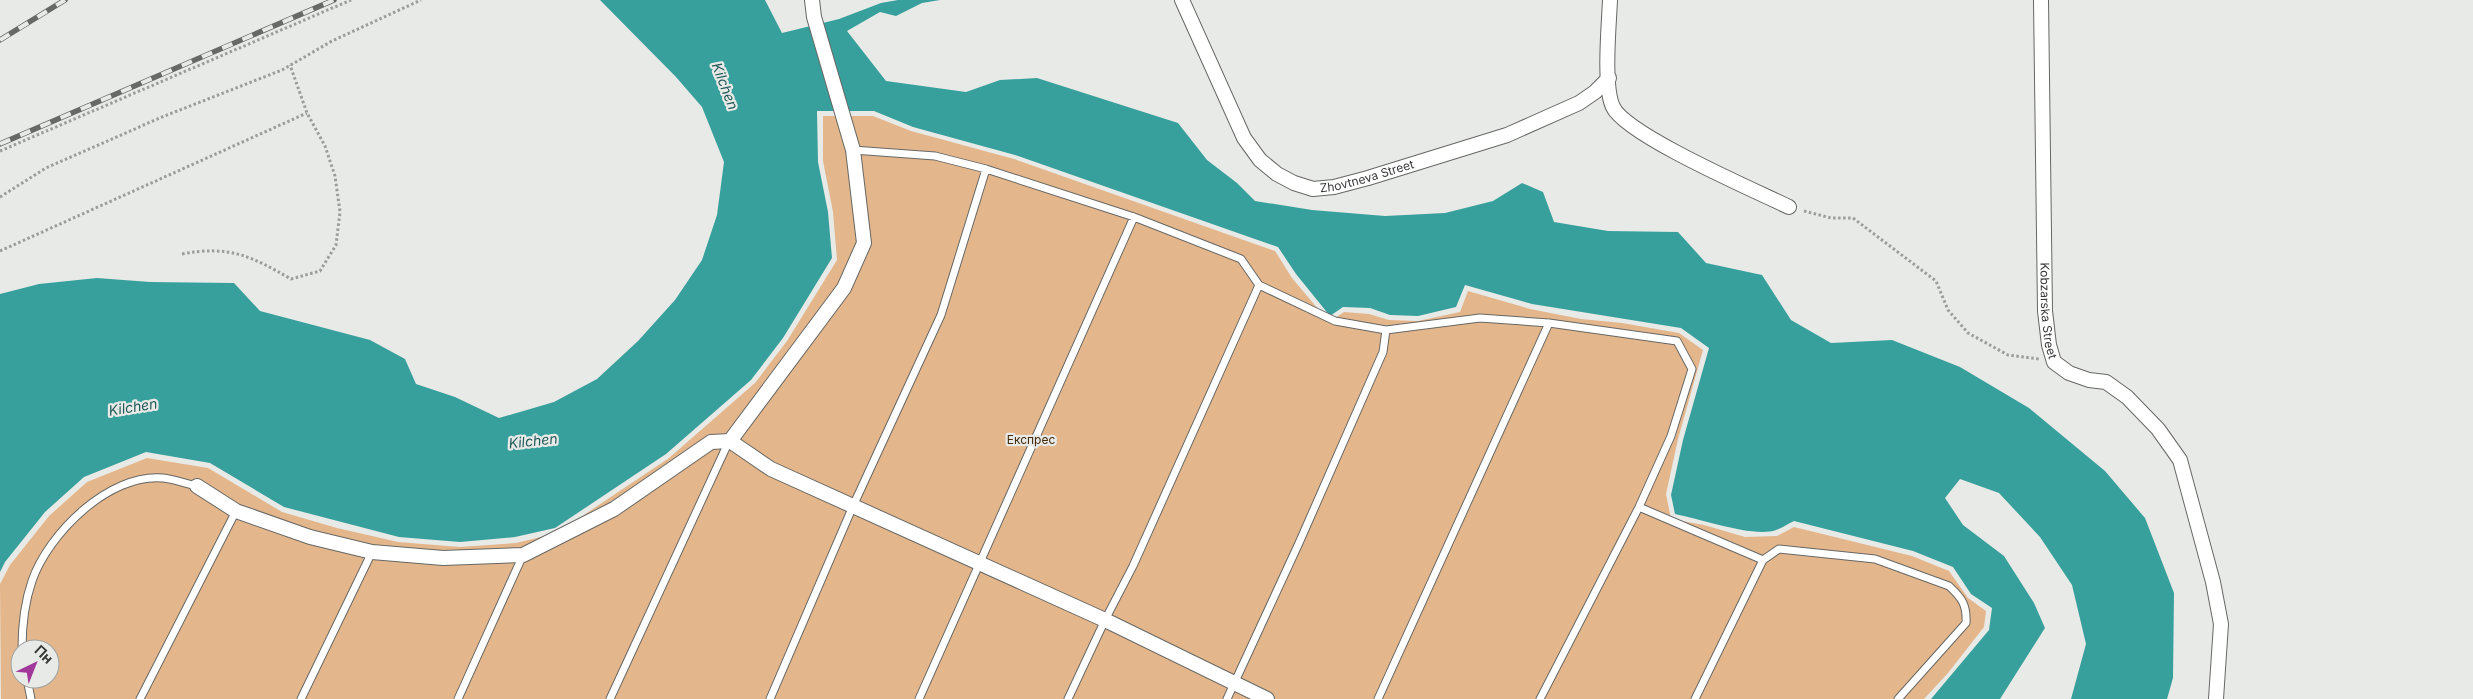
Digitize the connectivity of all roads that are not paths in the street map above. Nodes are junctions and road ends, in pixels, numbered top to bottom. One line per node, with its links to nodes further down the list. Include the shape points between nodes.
1 (812, 0): 6 (street, via 814,17)
2 (1182, 0): 5 (street, Zhovtneva Street, via 1244,138 1260,160 1277,174 1313,188 1334,187 1368,178 1506,135 1579,103)
3 (1610, 0): 5 (street)
4 (2041, 0): 38 (street, Kobzarska Street, via 2045,311 2049,345 2054,362 2069,374 2106,382 2127,397 2158,429 2180,460 2214,582 2222,624)
5 (1609, 78): 8 (street, via 1613,108 1621,117 1665,146)
6 (853, 150): 7 (lane, via 935,156); 13 (street, via 864,243 844,288)
7 (986, 169): 9 (lane); 15 (lane, via 941,315)
8 (1788, 207)
9 (1134, 217): 10 (lane, via 1241,259); 21 (lane)
10 (1259, 285): 12 (lane, via 1335,321); 22 (lane, via 1133,566)
11 (1550, 323): 12 (lane, via 1480,318); 16 (lane, via 1677,341 1692,370 1671,436); 34 (lane)
12 (1386, 330): 24 (lane, via 1383,352)
13 (730, 441): 15 (street, via 771,469); 19 (street, via 711,442 614,509); 28 (lane)
14 (196, 486): 17 (street); 23 (lane, via 162,478 130,482 98,497 72,520 32,579 22,616)
15 (852, 506): 21 (street); 29 (lane)
16 (1639, 507): 20 (lane); 35 (lane)
17 (236, 511): 18 (street, via 310,537); 25 (lane)
18 (372, 552): 19 (street, via 443,558); 26 (lane)
19 (523, 555): 27 (lane)
20 (1763, 560): 36 (lane); 37 (lane, via 1778,548 1875,559 1949,586 1959,594 1967,607 1966,623)
21 (980, 564): 22 (street); 30 (lane)
22 (1105, 620): 24 (street); 31 (lane)
23 (22, 639)
24 (1234, 684): 32 (lane); 33 (street)
25 (140, 699)
26 (301, 699)
27 (458, 699)
28 (610, 699)
29 (770, 699)
30 (919, 699)
31 (1068, 699)
32 (1227, 699)
33 (1267, 699)
34 (1378, 699)
35 (1540, 699)
36 (1695, 699)
37 (1898, 699)
38 (2216, 699)

